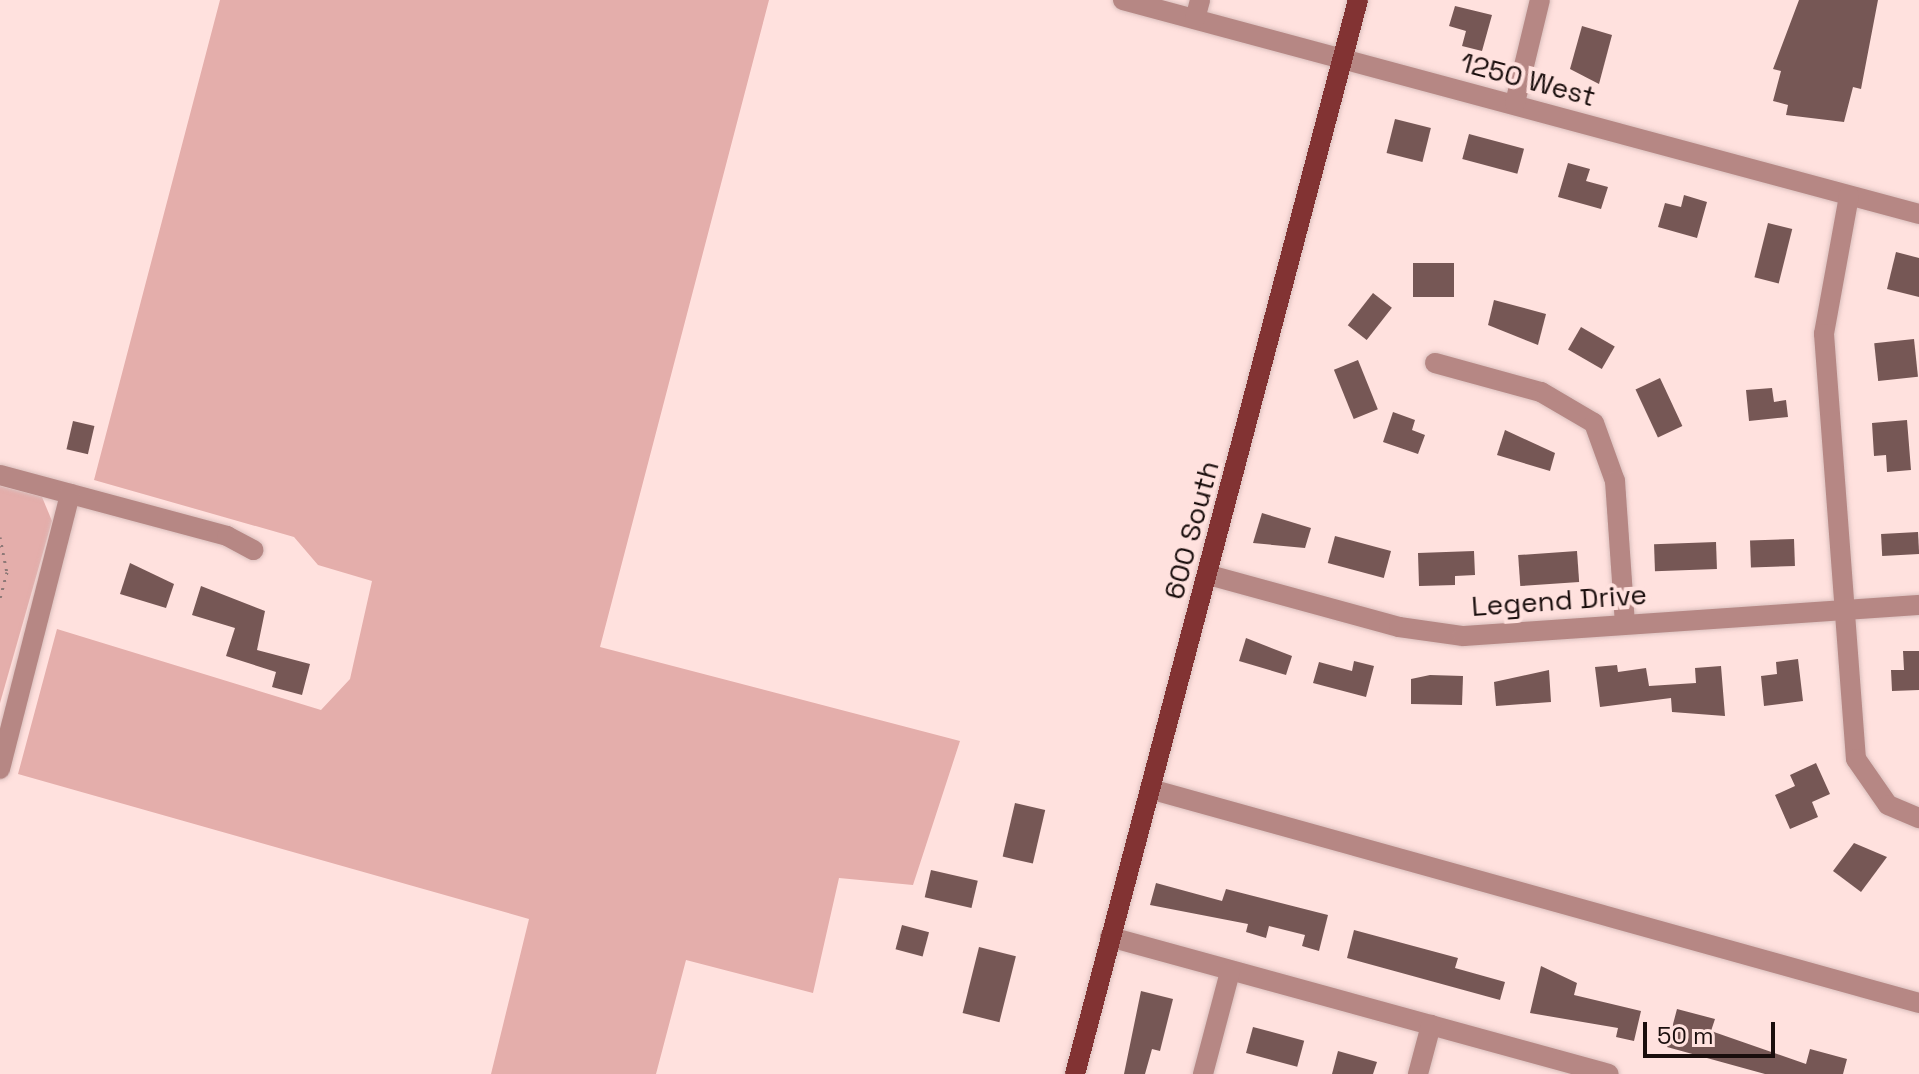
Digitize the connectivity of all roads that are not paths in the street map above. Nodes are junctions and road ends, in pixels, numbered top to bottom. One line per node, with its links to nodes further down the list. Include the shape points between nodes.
1 (1123, 0): 4 (street, 1250 West)
2 (1358, 0): 5 (main road, 600 South)
3 (1540, 0): 6 (street)
4 (1198, 10): 5 (street, 1250 West)
5 (1342, 59): 6 (street, 1250 West); 13 (main road, 600 South)
6 (1515, 103): 7 (street, 1250 West)
7 (1849, 196): 8 (street, 1250 West); 15 (street, via 1824,334)
8 (1919, 214)
9 (1435, 363): 16 (street, via 1541,392 1594,423 1615,481)
10 (0, 475): 11 (street)
11 (70, 494): 12 (street, via 227,536); 17 (street)
12 (253, 550)
13 (1209, 575): 16 (street, Legend Drive, via 1399,627 1463,636); 18 (main road, 600 South)
14 (1919, 605): 15 (street, Legend Drive)
15 (1843, 610): 16 (street, Legend Drive); 19 (street, via 1856,759 1888,805)
16 (1625, 624)
17 (0, 769)
18 (1150, 789): 20 (main road, 600 South); 22 (street)
19 (1919, 818)
20 (1110, 937): 21 (street); 24 (main road, 600 South)
21 (1230, 972): 23 (street); 25 (street)
22 (1919, 1003)
23 (1431, 1025): 26 (street); 27 (street)
24 (1075, 1074)
25 (1203, 1074)
26 (1418, 1074)
27 (1609, 1074)

